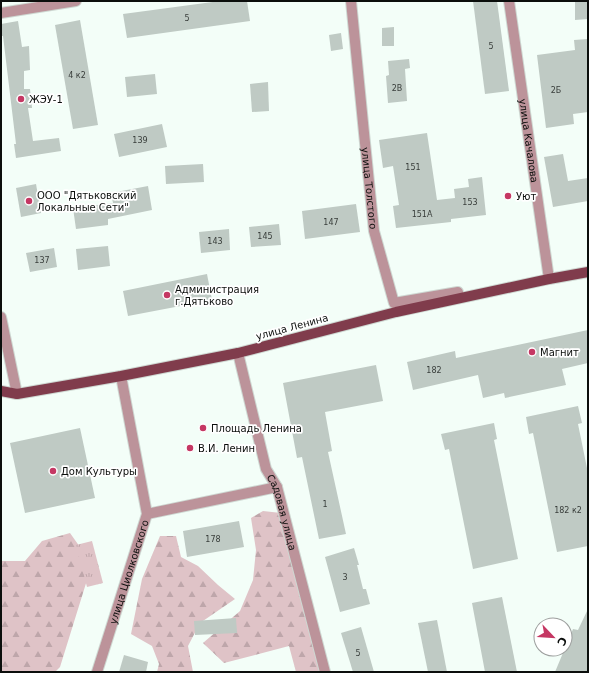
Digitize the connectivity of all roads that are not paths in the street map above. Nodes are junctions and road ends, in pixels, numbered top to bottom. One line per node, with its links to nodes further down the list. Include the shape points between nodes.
1 (76, 1): 4 (street)
2 (351, 1): 7 (street, улица Толстого, via 374,231 394,303 458,292)
3 (509, 1): 6 (street, улица Качалова)
4 (1, 13)
5 (588, 272): 6 (main road, улица Ленина)
6 (549, 279): 7 (main road, улица Ленина)
7 (459, 298): 10 (main road, улица Ленина)
8 (1, 317): 9 (street)
9 (5, 351): 13 (street)
10 (238, 353): 11 (main road, улица Ленина); 14 (street, Садовая улица, via 266,468)
11 (121, 376): 13 (main road, улица Ленина); 15 (street, улица Циолковского)
12 (1, 391): 13 (main road, улица Ленина)
13 (17, 394)
14 (277, 487): 15 (street); 17 (street, Садовая улица)
15 (147, 514): 16 (street, улица Циолковского)
16 (97, 672)
17 (325, 672)

